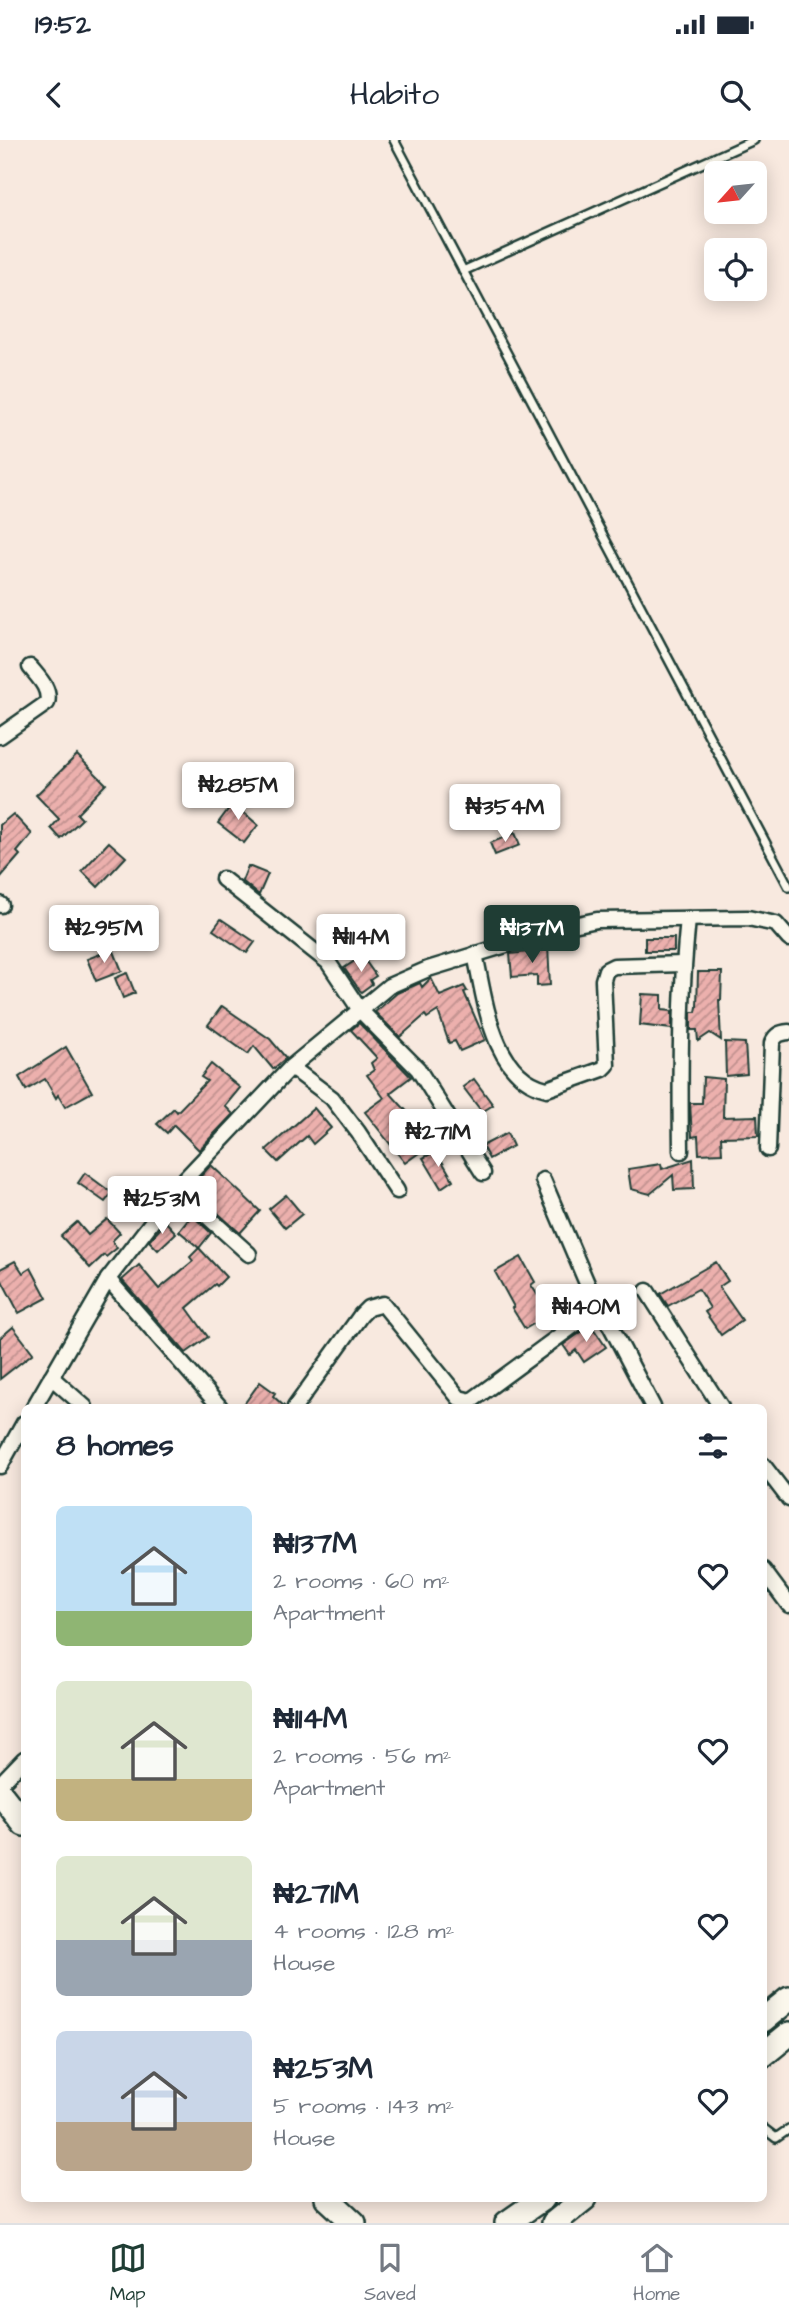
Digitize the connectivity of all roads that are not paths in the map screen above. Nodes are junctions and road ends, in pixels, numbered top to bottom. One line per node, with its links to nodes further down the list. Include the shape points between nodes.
1 (394, 140): 3 (lane)
2 (754, 140): 3 (lane)
3 (463, 271): 7 (lane)
4 (30, 667): 5 (street, via 46,688 47,703)
5 (0, 736)
6 (223, 879): 12 (street, via 328,962)
7 (789, 887)
8 (688, 919): 9 (street, via 762,919 776,924); 10 (street, via 597,920); 11 (street)
9 (789, 939)
10 (475, 954): 11 (street, via 496,1043 518,1073 547,1089 607,1065 606,970); 12 (street, via 389,986)
11 (683, 964): 16 (street)
12 (360, 1010): 14 (street); 17 (street, via 418,1069)
13 (789, 1032): 15 (street, via 779,1033 772,1042)
14 (291, 1066): 19 (street); 20 (street, via 331,1098)
15 (768, 1149)
16 (681, 1151)
17 (483, 1173)
18 (543, 1180): 24 (street)
19 (177, 1189): 21 (street); 22 (street)
20 (397, 1191)
21 (249, 1254)
22 (107, 1279): 25 (street); 28 (street)
23 (647, 1291): 31 (street)
24 (600, 1314): 29 (street, via 593,1312 471,1401 459,1398 383,1304 375,1304 361,1315); 30 (street, via 607,1319)
25 (51, 1377): 26 (street); 27 (street)
26 (36, 1404)
27 (82, 1404)
28 (217, 1404)
29 (297, 1404)
30 (651, 1404)
31 (719, 1404)
32 (21, 1428): 33 (street)
33 (0, 1466)
34 (767, 1470): 35 (street)
35 (789, 1499)
36 (767, 1575): 37 (street)
37 (787, 1599)
38 (21, 1762): 39 (street)
39 (0, 1784)
40 (0, 1793): 41 (main road)
41 (21, 1820)
42 (789, 1999): 43 (main road)
43 (767, 2017)
44 (789, 2034): 45 (main road)
45 (767, 2052)
46 (789, 2129): 47 (lane, via 776,2138)
47 (767, 2131)
48 (326, 2202): 52 (main road)
49 (329, 2202): 53 (main road)
50 (537, 2202): 54 (main road)
51 (580, 2202): 55 (main road)
52 (336, 2223)
53 (354, 2223)
54 (507, 2223)
55 (554, 2223)

